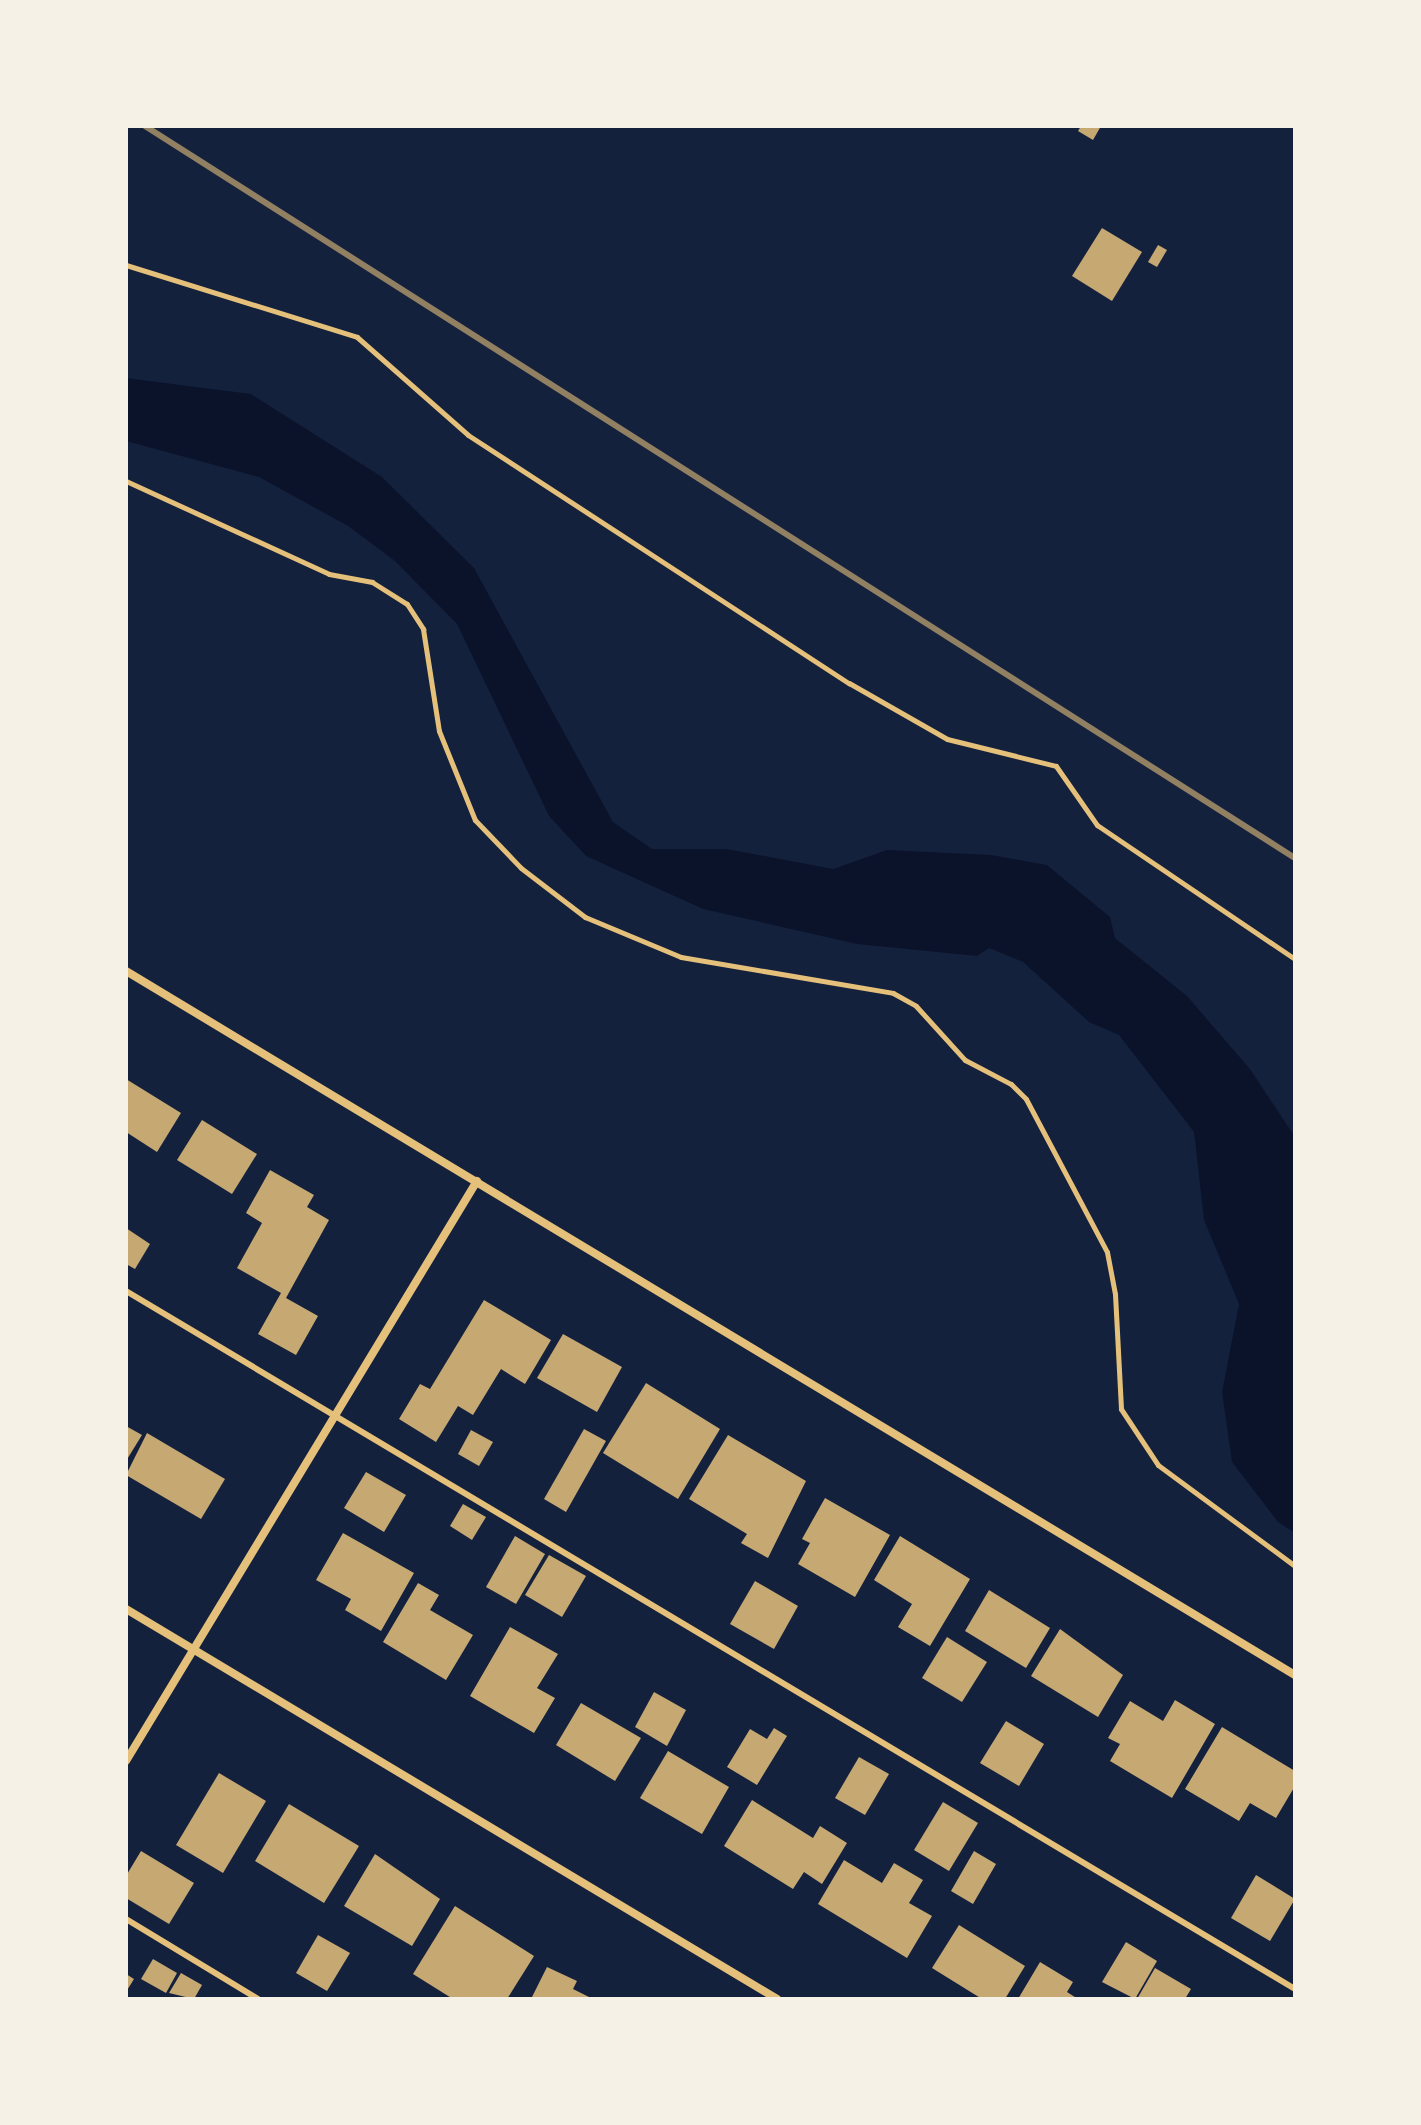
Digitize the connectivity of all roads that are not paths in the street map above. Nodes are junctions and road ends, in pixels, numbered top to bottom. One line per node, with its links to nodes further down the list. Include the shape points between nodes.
1 (126, 971): 2 (street)
2 (477, 1181): 4 (street); 7 (street)
3 (126, 1291): 4 (lane)
4 (336, 1417): 6 (street); 10 (lane)
5 (126, 1609): 6 (street)
6 (191, 1648): 8 (street); 12 (street)
7 (1295, 1675)
8 (126, 1761)
9 (126, 1919): 11 (lane)
10 (1295, 1989)
11 (258, 1999)
12 (777, 1999)

